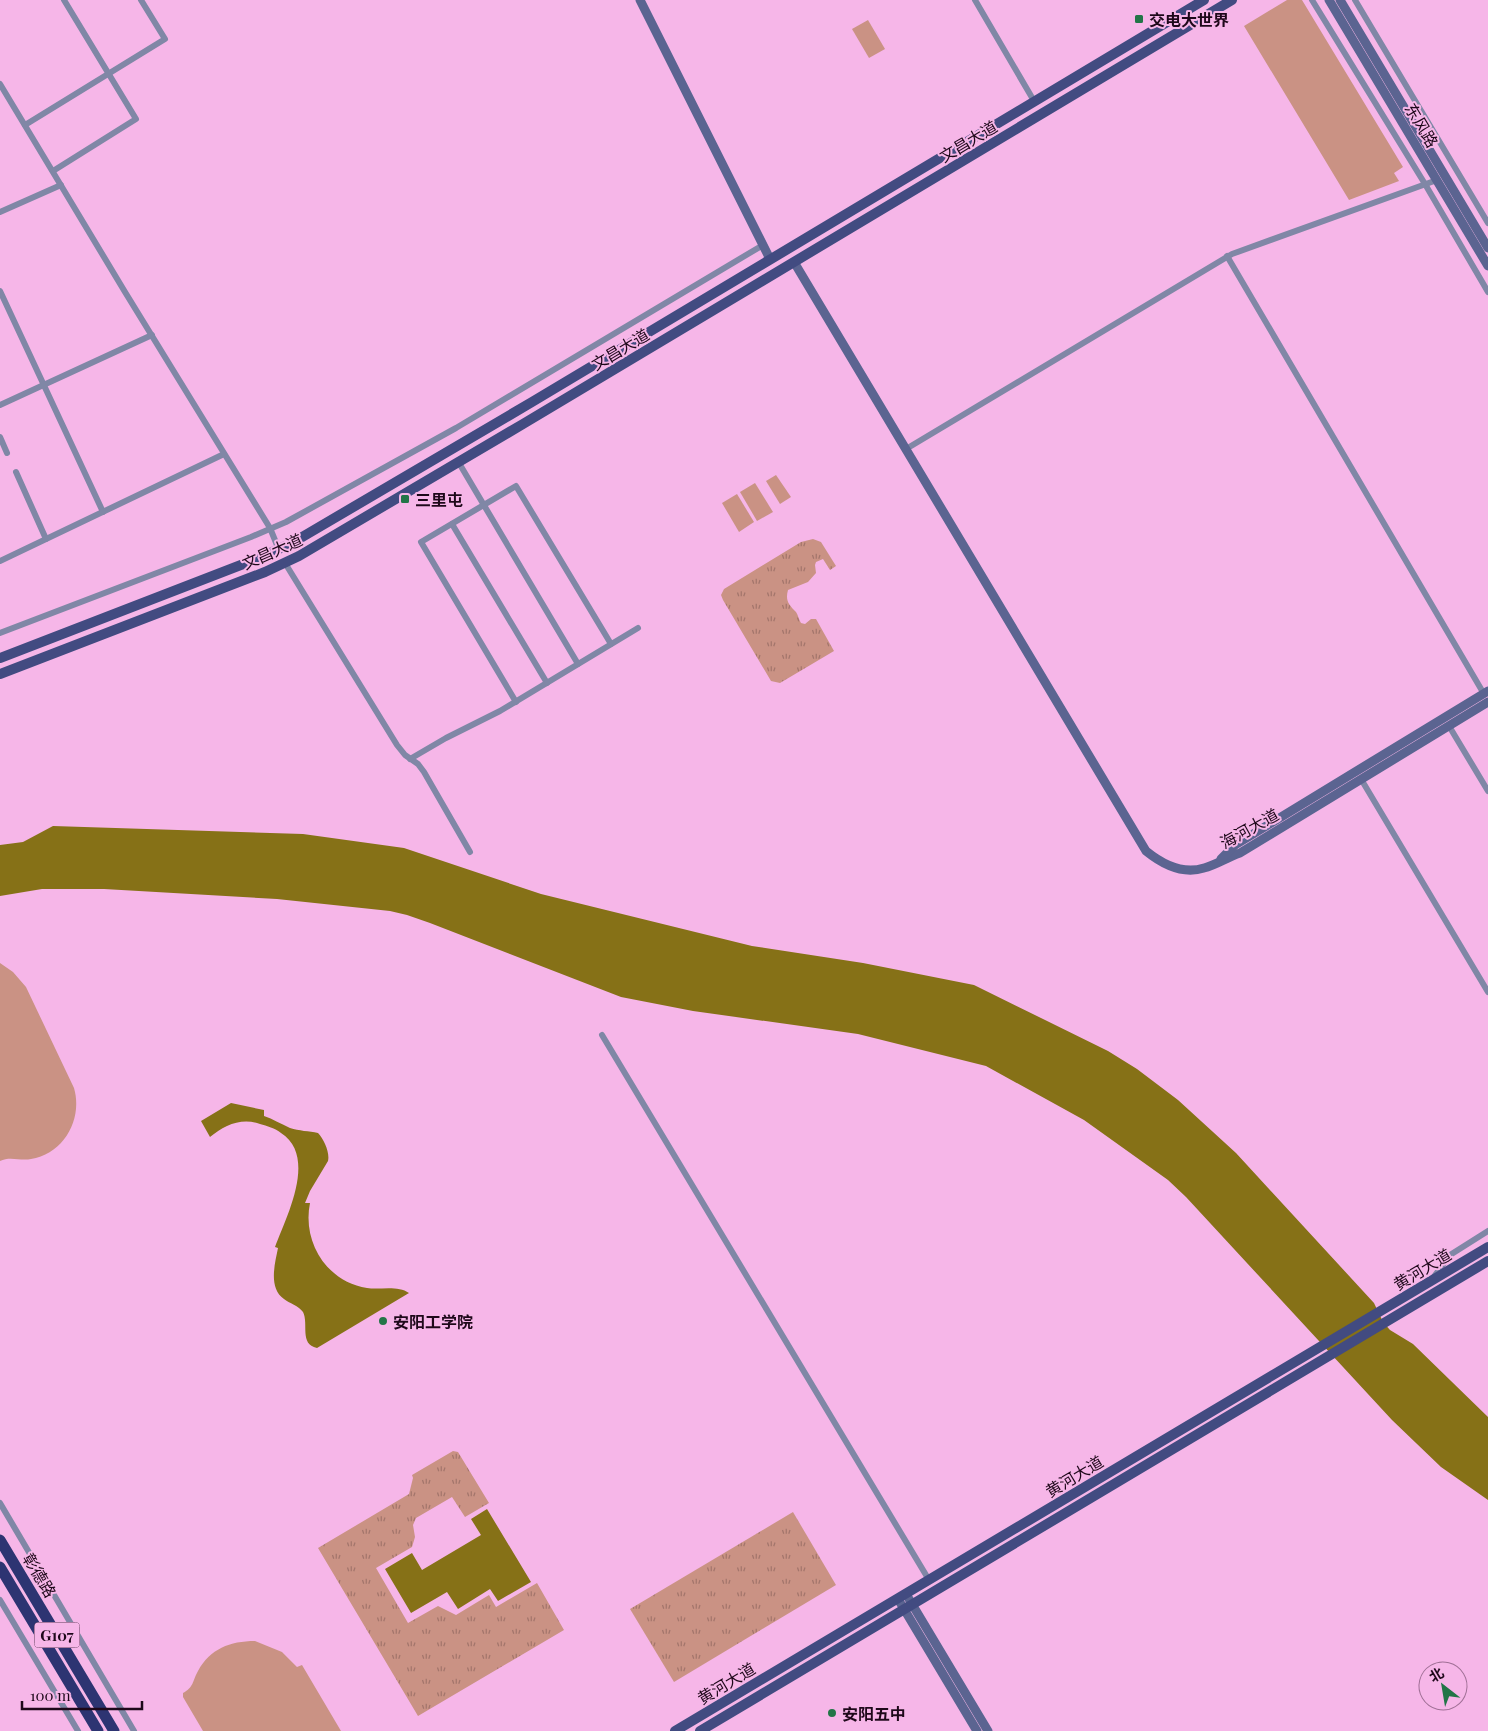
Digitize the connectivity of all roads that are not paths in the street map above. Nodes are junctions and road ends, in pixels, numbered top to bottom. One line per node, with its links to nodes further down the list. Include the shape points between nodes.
1 (64, 0): 11 (street)
2 (140, 0): 11 (street, via 165,39)
3 (640, 0): 21 (street)
4 (975, 0): 13 (street)
5 (1204, 0): 13 (main road, 文昌大道)
6 (1232, 0): 25 (main road, 文昌大道)
7 (1312, 0): 17 (street)
8 (1329, 0): 16 (street, 东风路)
9 (1340, 0): 22 (street, 东风路)
10 (1355, 0): 20 (street)
11 (109, 73): 14 (street); 15 (street, via 136,119)
12 (0, 84): 14 (street)
13 (1034, 102): 24 (main road, 文昌大道)
14 (25, 124): 15 (street)
15 (52, 171): 18 (street)
16 (1437, 180): 17 (street); 26 (street, 东风路)
17 (1425, 184): 23 (street); 28 (street)
18 (61, 185): 19 (street); 29 (street)
19 (0, 212)
20 (1488, 223)
21 (763, 245): 24 (street); 41 (street, via 456,428)
22 (1488, 248)
23 (1227, 256): 33 (street); 53 (street)
24 (770, 259): 43 (main road, 文昌大道)
25 (794, 262): 33 (street); 36 (main road, 文昌大道)
26 (1488, 266)
27 (0, 291): 30 (street)
28 (1488, 292)
29 (152, 335): 30 (street); 35 (street)
30 (44, 385): 31 (street); 39 (street)
31 (0, 405)
32 (0, 437): 34 (street)
33 (906, 449): 60 (street, via 1146,851 1157,860 1180,869 1204,868)
34 (7, 453)
35 (224, 454): 39 (street); 41 (street)
36 (458, 463): 38 (street); 45 (main road, 文昌大道)
37 (16, 472): 42 (street)
38 (484, 505): 40 (street); 48 (street, via 516,486); 50 (street)
39 (103, 512): 42 (street)
40 (452, 524): 52 (street); 54 (street, via 421,542)
41 (270, 528): 43 (street); 47 (street)
42 (46, 539): 44 (street)
43 (279, 550): 49 (main road, 文昌大道)
44 (0, 561)
45 (286, 563): 51 (main road, 文昌大道); 56 (street, via 397,745)
46 (638, 628): 48 (street)
47 (0, 633)
48 (611, 644): 50 (street)
49 (0, 658)
50 (578, 664): 52 (street)
51 (0, 674)
52 (547, 683): 54 (street)
53 (1487, 696): 55 (street, 海河大道); 60 (street, 海河大道, via 1235,845)
54 (516, 702): 56 (street)
55 (1449, 726): 57 (street, 海河大道); 58 (street)
56 (410, 759): 59 (street, via 424,772)
57 (1361, 779): 60 (street, 海河大道, via 1240,853); 61 (street)
58 (1488, 791)
59 (470, 852)
60 (1219, 861)
61 (1488, 992)
62 (602, 1035): 70 (street)
63 (1488, 1231): 66 (street, via 1450,1255)
64 (1488, 1247): 66 (main road, 黄河大道)
65 (1488, 1261): 73 (main road, 黄河大道)
66 (1430, 1282): 70 (main road, 黄河大道)
67 (0, 1504): 77 (street)
68 (0, 1540): 76 (highway, 彰德路 / G107)
69 (0, 1567): 75 (highway, 彰德路 / G107)
70 (929, 1580): 71 (main road, 黄河大道)
71 (902, 1596): 73 (street); 78 (main road, 黄河大道)
72 (0, 1600): 74 (street)
73 (908, 1607): 79 (main road, 黄河大道); 80 (street); 81 (street)
74 (78, 1731)
75 (98, 1731)
76 (114, 1731)
77 (134, 1731)
78 (675, 1731)
79 (700, 1731)
80 (977, 1731)
81 (988, 1731)

